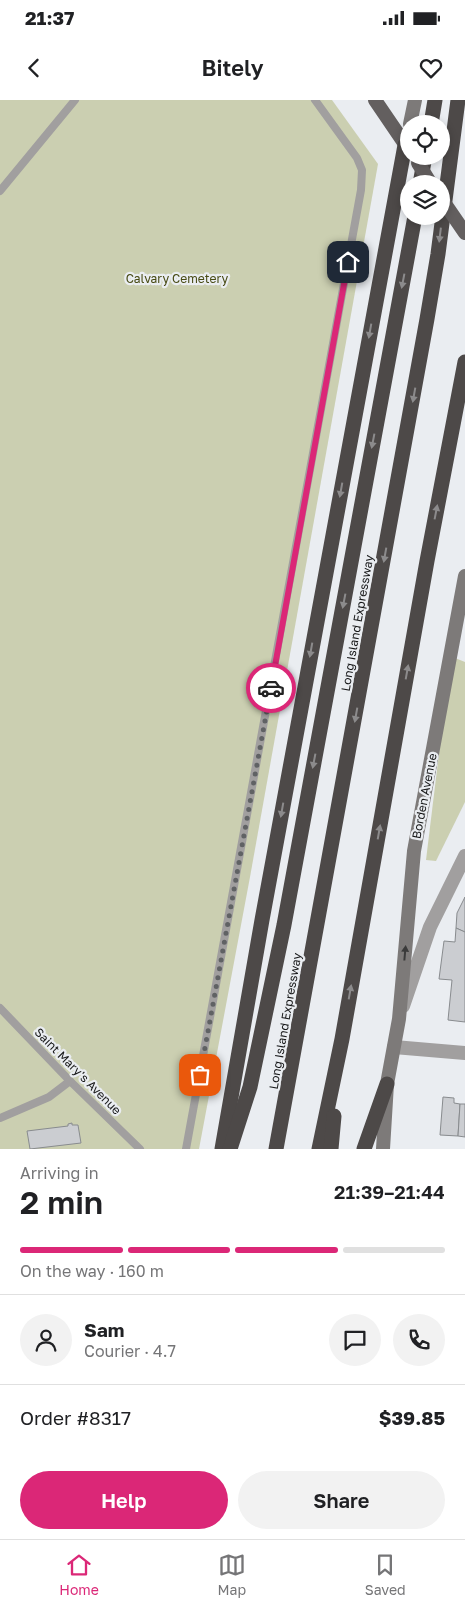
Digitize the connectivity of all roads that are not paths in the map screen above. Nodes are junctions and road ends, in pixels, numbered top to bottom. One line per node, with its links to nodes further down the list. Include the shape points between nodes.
1 (75, 100): 11 (lane)
2 (315, 100): 27 (lane, via 357,158 362,182)
3 (374, 100): 9 (main road)
4 (415, 100): 7 (main road)
5 (435, 100): 8 (highway)
6 (458, 100): 30 (highway, Long Island Expressway, one-way to 30, via 427,320)
7 (412, 115)
8 (432, 115)
9 (400, 135)
10 (409, 165): 28 (highway, one-way to 28, via 394,198)
11 (0, 191)
12 (450, 211): 14 (main road, bridge)
13 (413, 225): 29 (highway, one-way to 29, via 284,924 250,1087)
14 (465, 233)
15 (465, 362): 20 (highway, one-way to 15)
16 (465, 576): 19 (main road, Borden Avenue, one-way to 16, via 414,851)
17 (465, 856): 19 (street, via 430,927)
18 (0, 1008): 23 (lane, Saint Mary's Avenue)
19 (399, 1019): 21 (main road, Borden Avenue)
20 (342, 1040): 31 (highway); 32 (highway)
21 (394, 1047): 22 (street); 24 (main road, Borden Avenue)
22 (465, 1053)
23 (70, 1081): 25 (lane, via 49,1097); 26 (lane, Saint Mary's Avenue)
24 (387, 1084): 33 (highway); 34 (main road, Borden Avenue)
25 (0, 1118)
26 (140, 1149)
27 (186, 1149)
28 (222, 1149)
29 (230, 1149)
30 (276, 1149)
31 (319, 1149)
32 (331, 1149)
33 (364, 1149)
34 (383, 1149)

